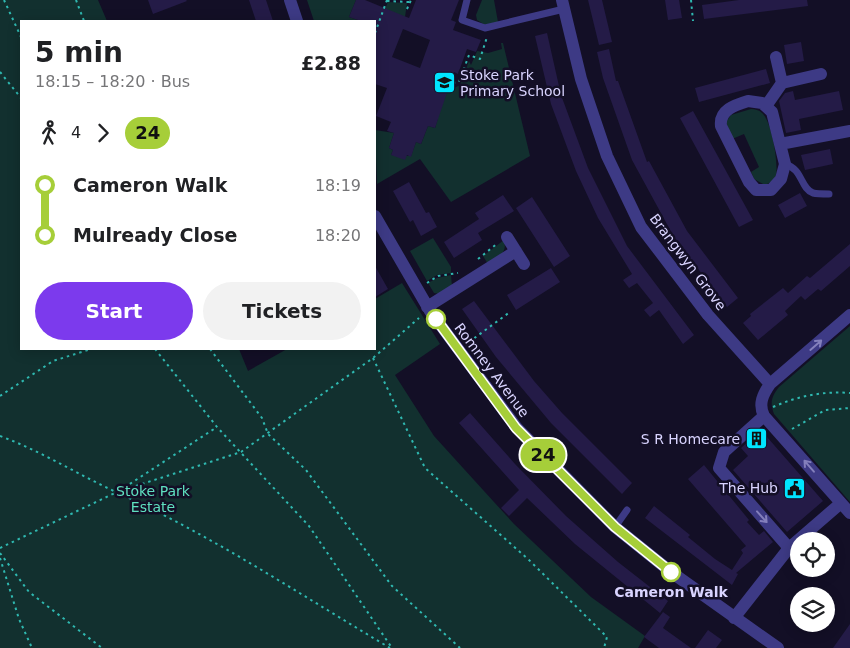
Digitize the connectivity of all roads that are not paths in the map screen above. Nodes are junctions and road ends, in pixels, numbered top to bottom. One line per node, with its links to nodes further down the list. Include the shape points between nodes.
1 (290, 0): 4 (street)
2 (467, 0): 3 (lane, via 462,20 480,28)
3 (563, 5): 19 (street, Brangwyn Grove, via 581,79 607,156 641,227 708,315)
4 (297, 20)
5 (776, 57): 7 (street)
6 (821, 74): 7 (street)
7 (782, 82): 8 (street)
8 (766, 106): 10 (street, via 772,112); 11 (street, via 754,101 741,104 726,111 720,121 721,126 756,190 770,190 779,184)
9 (850, 131): 10 (street)
10 (780, 144): 11 (street)
11 (785, 164): 12 (lane, via 797,170 812,193)
12 (830, 194)
13 (376, 218): 17 (street, Romney Avenue, via 418,290)
14 (507, 237): 15 (street)
15 (516, 251): 16 (street); 17 (street)
16 (524, 264)
17 (424, 312): 24 (street, Romney Avenue, via 458,350 516,428)
18 (850, 315): 19 (street, one-way to 18)
19 (770, 384): 20 (street, via 763,396)
20 (763, 414): 21 (street, one-way to 20); 25 (street, one-way to 25, via 724,452 719,468)
21 (841, 503): 23 (street); 25 (street)
22 (627, 510): 24 (lane)
23 (850, 513)
24 (615, 527): 26 (street, Romney Avenue)
25 (789, 548): 26 (street)
26 (734, 618): 27 (street, Romney Avenue)
27 (778, 648)

